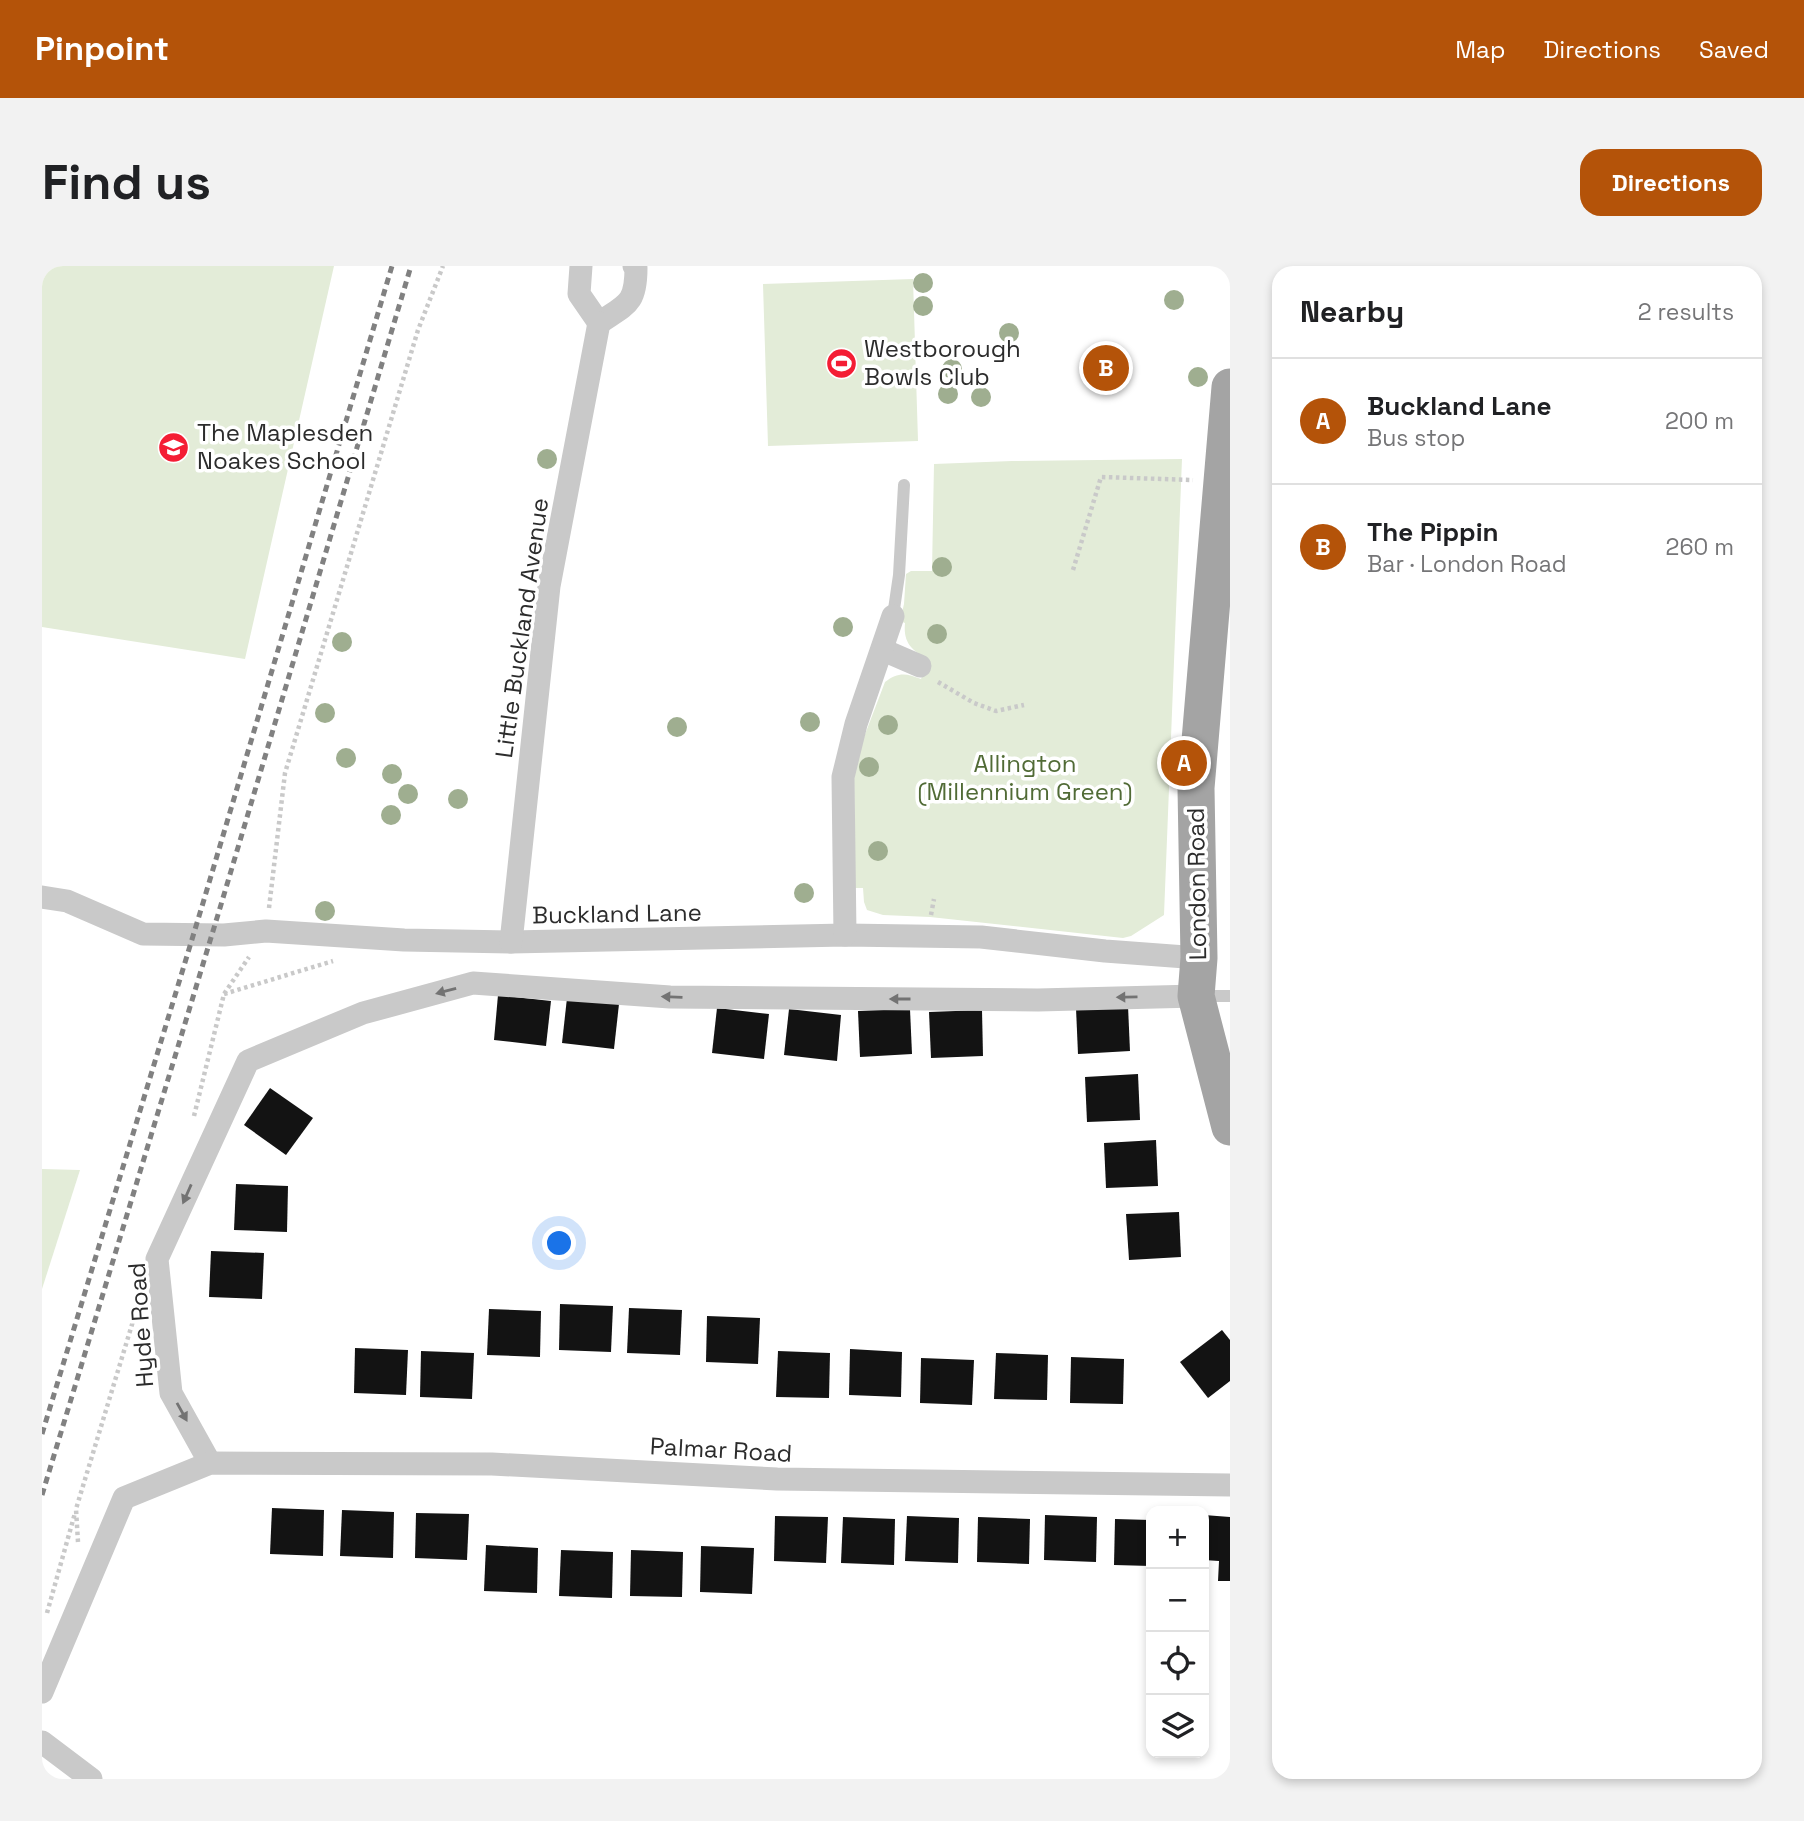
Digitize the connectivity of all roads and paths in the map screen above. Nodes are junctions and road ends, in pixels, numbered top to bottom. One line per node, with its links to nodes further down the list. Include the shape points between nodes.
1 (443, 266): 15 (path, via 418,330 285,773)
2 (581, 266): 4 (street, via 579,294)
3 (634, 266): 4 (street, via 636,291)
4 (599, 323): 17 (street, Little Buckland Avenue, via 549,586)
5 (1230, 387): 8 (main road, London Road)
6 (1164, 479): 9 (path, via 1101,477)
7 (904, 485): 10 (lane)
8 (1224, 532): 18 (main road, London Road, via 1196,788)
9 (1073, 570)
10 (893, 615): 11 (street)
11 (883, 650): 12 (street); 16 (street, via 856,724 843,777)
12 (920, 666): 13 (path, via 919,674 974,703 996,711)
13 (1024, 705)
14 (42, 897): 15 (street, Buckland Lane, via 67,901 143,934)
15 (266, 931): 17 (street, Buckland Lane); 20 (path)
16 (845, 935): 17 (street, Buckland Lane); 18 (street, Buckland Lane, via 981,937)
17 (511, 942)
18 (1199, 958): 21 (main road, London Road)
19 (340, 959): 20 (path)
20 (224, 993): 23 (path, via 193,1119)
21 (1213, 996): 22 (main road, London Road); 23 (street, one-way to 23, via 1038,1000 670,997 473,984 363,1013 248,1061)
22 (1230, 1127)
23 (215, 1132): 25 (street, Hyde Road, one-way to 25, via 157,1259 171,1394)
24 (139, 1301): 27 (path)
25 (210, 1463): 26 (street, Palmar Road, via 492,1464 777,1479); 30 (street, via 124,1498)
26 (1230, 1485)
27 (76, 1509): 28 (path); 29 (path)
28 (78, 1548)
29 (46, 1616)
30 (42, 1692)
31 (42, 1742): 32 (street)
32 (90, 1779)

